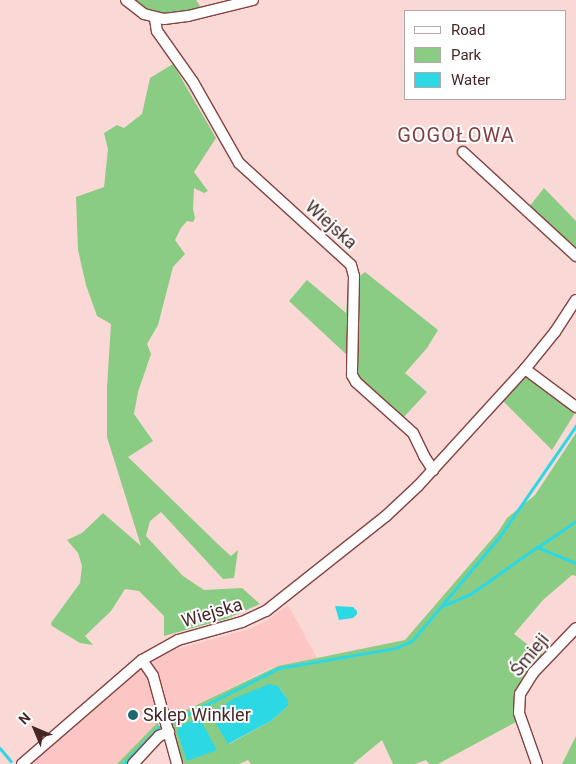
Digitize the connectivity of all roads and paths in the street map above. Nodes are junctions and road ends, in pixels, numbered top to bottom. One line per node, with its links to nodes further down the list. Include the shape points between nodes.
1 (126, 0): 3 (street)
2 (253, 0): 3 (street, via 188,16)
3 (155, 18): 9 (street, Wiejska, via 157,31 194,82 239,163 351,264 354,276 351,373 356,382 413,433)
4 (463, 152): 5 (street)
5 (576, 256)
6 (576, 300): 7 (street, Wiejska)
7 (524, 369): 8 (street); 9 (street, Wiejska)
8 (576, 407)
9 (433, 470): 11 (street, Wiejska, via 386,516 266,611 242,622 171,643)
10 (576, 628): 16 (street, Śmieji, via 533,673 520,694 519,713)
11 (142, 660): 12 (street, via 153,676); 13 (street, Wiejska)
12 (169, 732): 14 (street, via 159,736); 15 (street)
13 (22, 764)
14 (133, 764)
15 (176, 764)
16 (537, 764)

